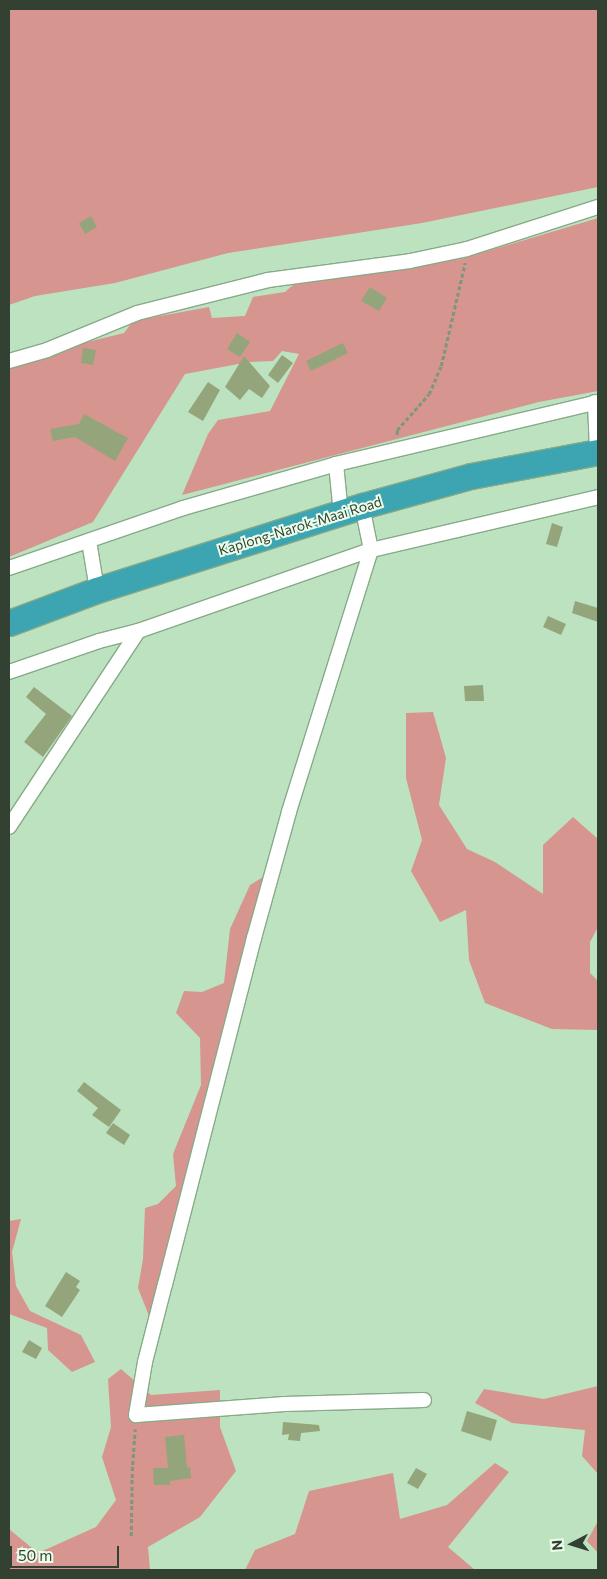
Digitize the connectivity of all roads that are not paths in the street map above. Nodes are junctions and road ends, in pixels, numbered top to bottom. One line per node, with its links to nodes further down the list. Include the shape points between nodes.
1 (598, 207): 2 (street, via 468,249 410,261 268,280 137,313 47,350)
2 (9, 361)
3 (597, 402): 4 (street); 5 (street)
4 (598, 452): 7 (highway, Kaplong-Narok-Maai Road, via 471,476)
5 (336, 464): 7 (street); 8 (street, via 183,508)
6 (598, 497): 9 (street)
7 (352, 510): 9 (street); 11 (highway, Kaplong-Narok-Maai Road)
8 (89, 541): 10 (street); 11 (street)
9 (371, 550): 13 (street); 16 (street, via 289,812 254,938 158,1310 136,1415 285,1404)
10 (9, 568)
11 (97, 590): 12 (highway, Kaplong-Narok-Maai Road)
12 (9, 623)
13 (138, 632): 14 (street, via 99,641); 15 (street)
14 (9, 672)
15 (9, 828)
16 (424, 1400)

